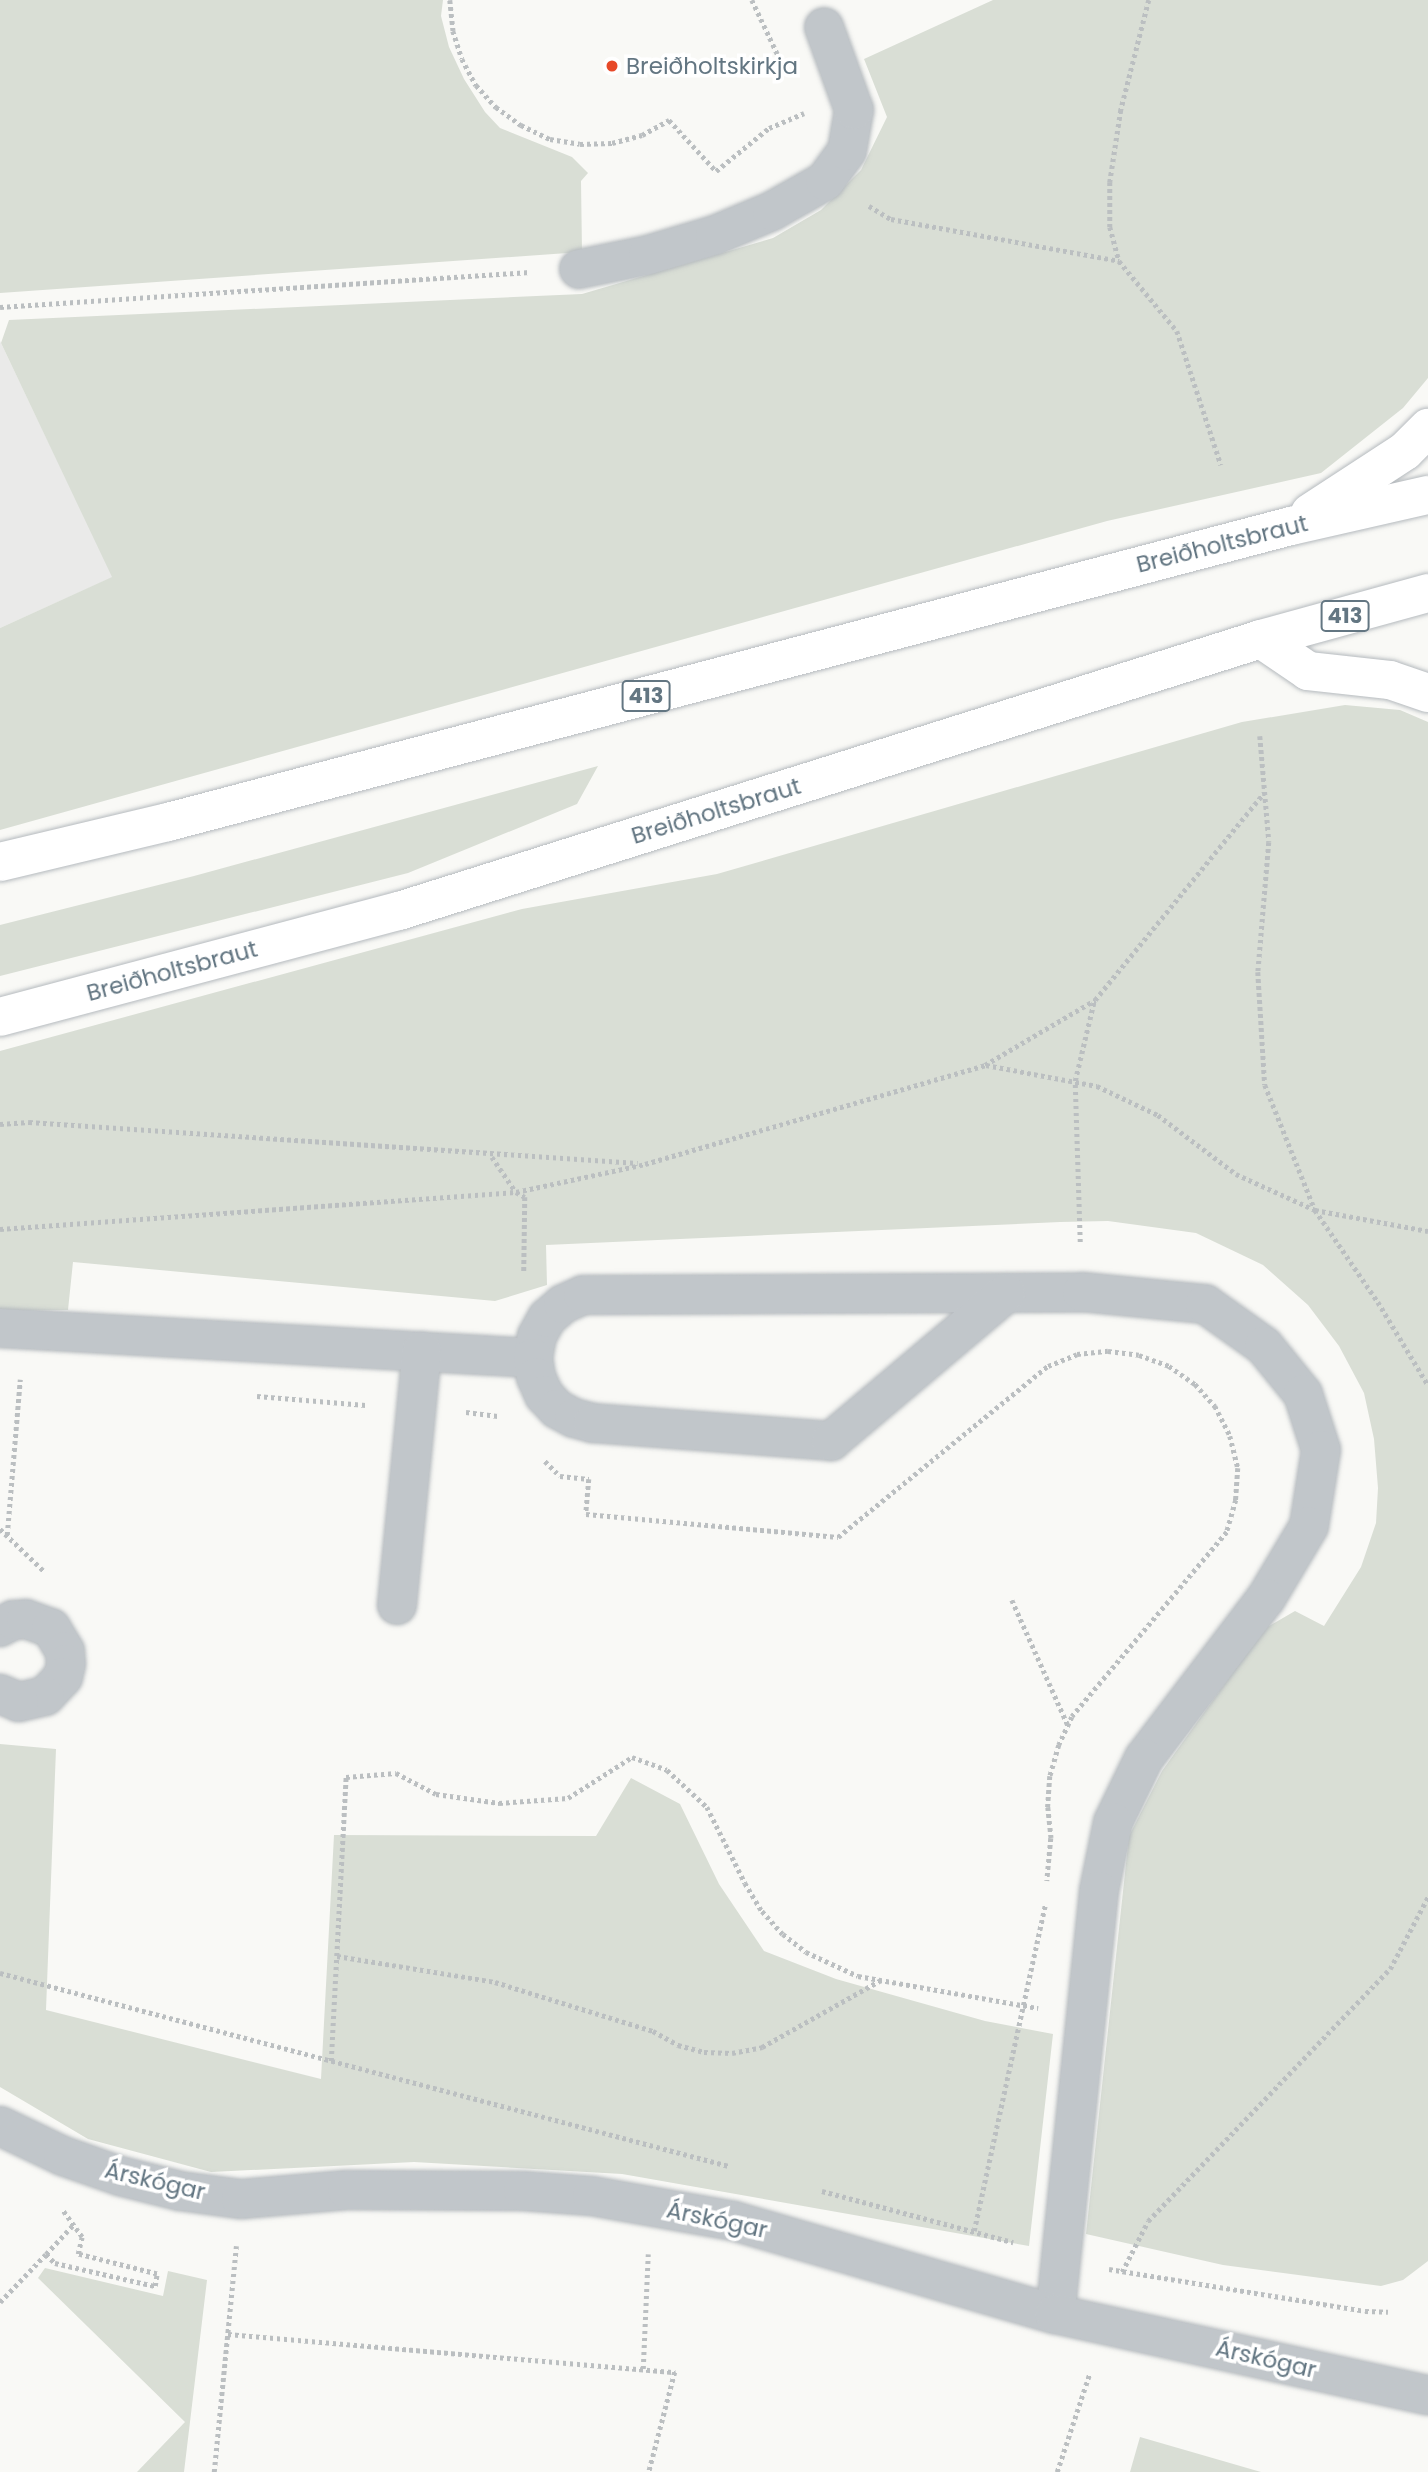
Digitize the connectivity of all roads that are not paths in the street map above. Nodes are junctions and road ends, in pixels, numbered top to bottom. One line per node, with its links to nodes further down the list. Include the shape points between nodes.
1 (824, 27): 2 (street, via 854,110 847,151 825,181 715,235)
2 (579, 269)
3 (1428, 428): 5 (main road, via 1405,451)
4 (1428, 495): 5 (main road, Breiðholtsbraut / 413)
5 (1291, 526): 9 (main road, Breiðholtsbraut / 413, via 169,822)
6 (1428, 593): 7 (main road, Breiðholtsbraut / 413)
7 (1261, 639): 8 (main road, via 1308,671 1390,680); 10 (main road, Breiðholtsbraut / 413, via 399,911)
8 (1428, 693)
9 (0, 862)
10 (0, 1017)
11 (1006, 1293): 14 (street, via 583,1295 547,1318); 14 (street, via 831,1441 574,1418 544,1395); 19 (street, via 1082,1292 1205,1304 1264,1346 1303,1394 1321,1450 1309,1526 1266,1598 1144,1758 1113,1822 1099,1891)
12 (0, 1328): 13 (street)
13 (422, 1351): 14 (street); 15 (street)
14 (533, 1358)
15 (397, 1605)
16 (0, 1627): 17 (street, via 26,1619 51,1628 60,1639 65,1664 63,1677 45,1696 19,1702)
17 (0, 1694)
18 (0, 2126): 19 (street, Árskógar, via 120,2176 240,2199 454,2188 592,2196 734,2221)
19 (1055, 2314): 20 (street, Árskógar)
20 (1428, 2395)

